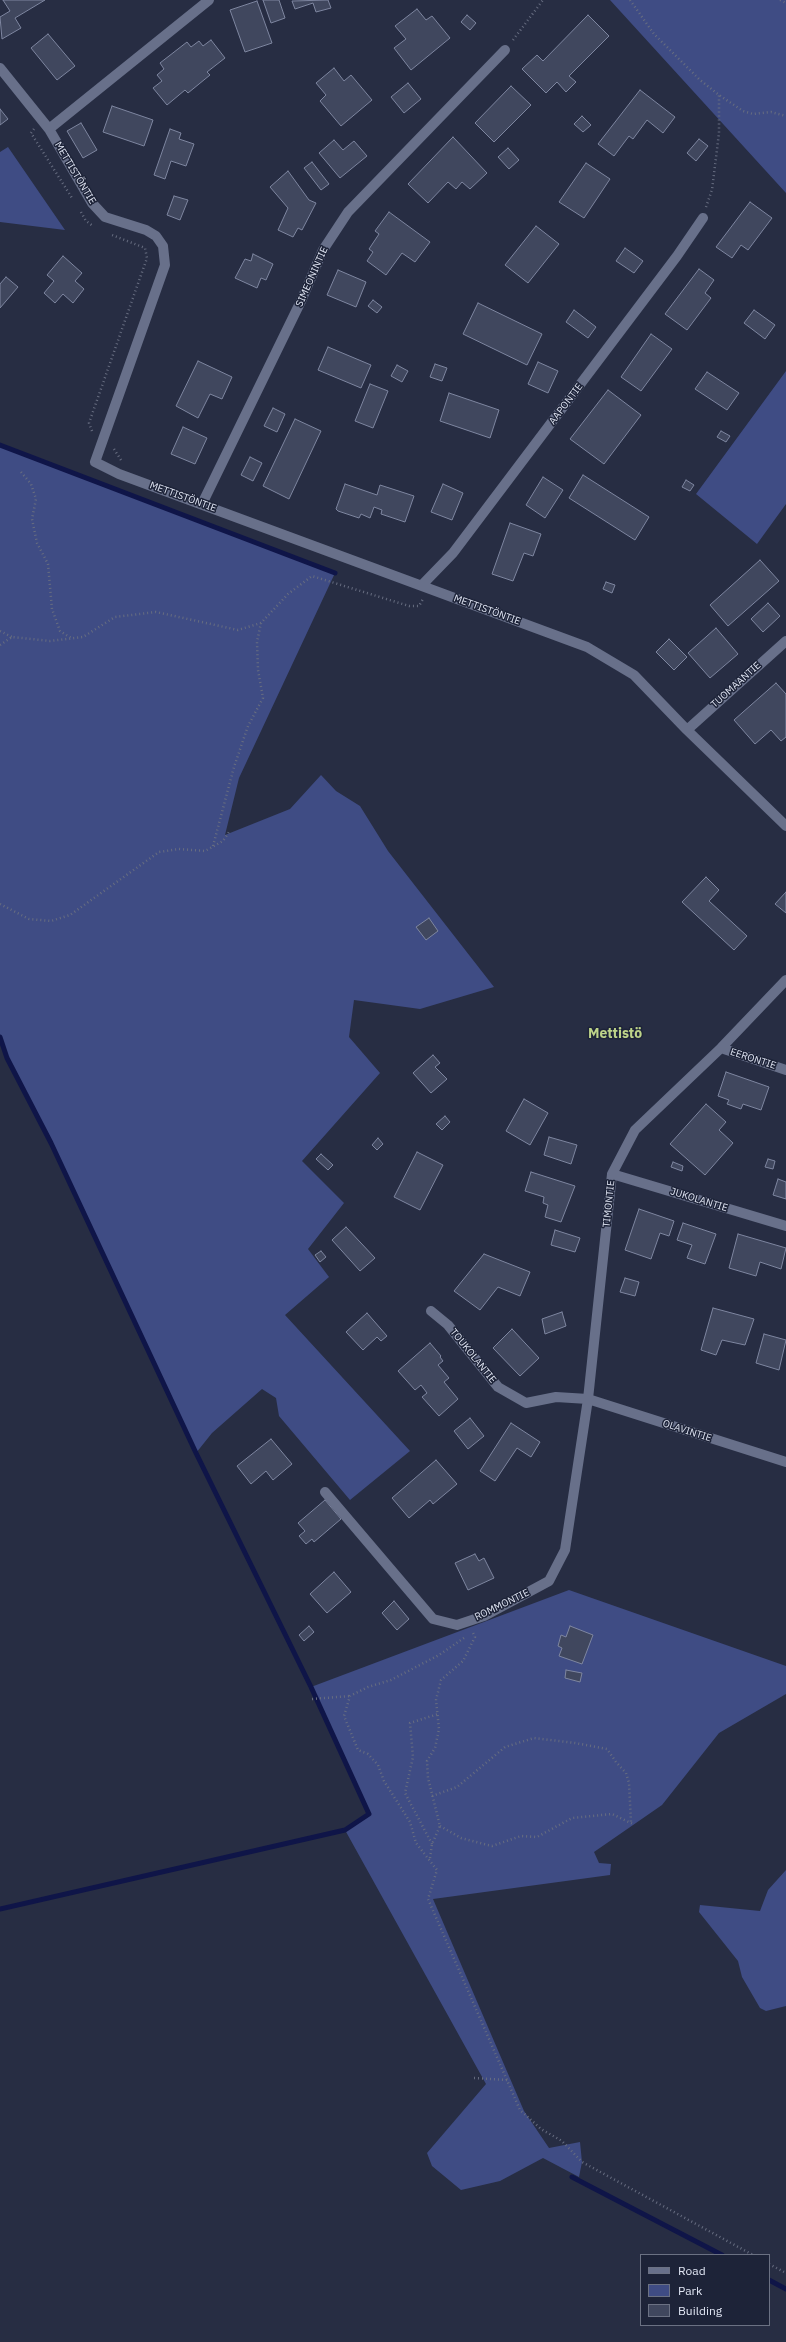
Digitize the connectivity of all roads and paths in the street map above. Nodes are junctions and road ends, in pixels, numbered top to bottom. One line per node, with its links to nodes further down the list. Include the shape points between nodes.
1 (209, 0): 10 (street)
2 (543, 0): 6 (path)
3 (630, 0): 8 (path, via 654,34 700,80)
4 (780, 0): 5 (path)
5 (786, 3)
6 (505, 50): 15 (street, SIMEONINTIE, via 348,212 323,250 301,301)
7 (0, 68): 10 (street, METTISTÖNTIE)
8 (719, 95): 9 (path, via 743,111 753,114 771,112); 11 (path, via 721,113 712,190)
9 (786, 116)
10 (49, 129): 12 (street, METTISTÖNTIE, via 96,208 105,217 146,230 156,236 163,246 165,265)
11 (703, 218): 16 (street, AAPONTIE, via 677,256)
12 (102, 440): 14 (path, via 115,449 121,461); 14 (street, METTISTÖNTIE, via 95,462)
13 (21, 472): 20 (path, via 31,484 36,499 32,520 37,543 48,564 52,609 60,631)
14 (119, 474): 15 (street, METTISTÖNTIE)
15 (202, 504): 16 (street, METTISTÖNTIE)
16 (425, 587): 17 (path, via 420,606 409,606 312,576 288,594); 23 (street, METTISTÖNTIE, via 587,647 634,675)
17 (261, 623): 20 (path, via 238,630 156,612 115,617 83,637); 26 (path, via 257,642 263,698 248,726 234,767)
18 (0, 631): 19 (path)
19 (12, 638): 20 (path, via 50,641); 22 (path)
20 (72, 639)
21 (786, 641): 23 (street, TUOMAANTIE)
22 (0, 645)
23 (687, 730): 24 (street, METTISTÖNTIE)
24 (786, 826)
25 (229, 832): 26 (path, via 223,841)
26 (213, 846): 27 (path, via 205,851 179,849 159,852 70,915 51,921 29,919)
27 (0, 904)
28 (786, 980): 29 (street, TIMONTIE)
29 (721, 1048): 30 (street, EERONTIE); 31 (street, TIMONTIE, via 635,1130)
30 (786, 1070)
31 (612, 1174): 32 (street, JUKOLANTIE); 34 (street, TIMONTIE)
32 (786, 1226)
33 (431, 1311): 34 (street, TOUKOLANTIE, via 448,1325 498,1387 526,1403 556,1398)
34 (588, 1399): 35 (street, OLAVINTIE); 37 (street, ROMMONTIE, via 565,1550 549,1581)
35 (786, 1462)
36 (325, 1492): 37 (street, ROMMONTIE, via 434,1619 457,1625)
37 (468, 1622): 38 (path)
38 (472, 1632): 39 (path, via 439,1656 392,1680 368,1687); 41 (path, via 475,1637 463,1660 441,1680 436,1700)
39 (350, 1696): 40 (path); 45 (path, via 344,1716 358,1750 368,1754 378,1765 384,1781 410,1822 416,1843)
40 (312, 1699)
41 (438, 1714): 42 (path, via 439,1729 435,1748 427,1761); 44 (path, via 410,1723 413,1756 405,1794)
42 (432, 1796): 43 (path); 43 (path, via 457,1788 505,1747 534,1738 607,1748 626,1773 629,1783 632,1823 612,1814 572,1818 537,1837 522,1836 492,1846 461,1838)
43 (440, 1826): 44 (path)
44 (432, 1844): 45 (path)
45 (430, 1858): 47 (path, via 437,1870 428,1899)
46 (474, 2078): 47 (path)
47 (507, 2080): 48 (path, via 520,2110 541,2129 562,2141 582,2162)
48 (751, 2254)
49 (770, 2265): 50 (path)
50 (786, 2273)

